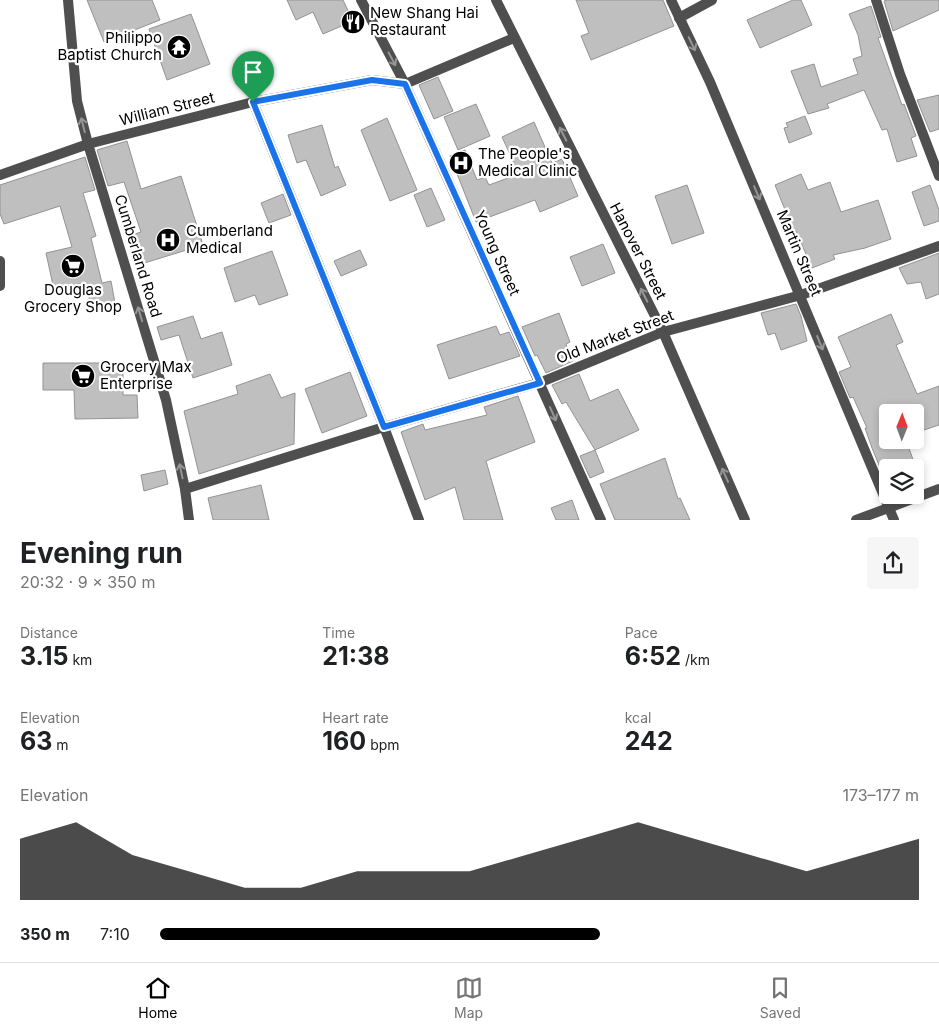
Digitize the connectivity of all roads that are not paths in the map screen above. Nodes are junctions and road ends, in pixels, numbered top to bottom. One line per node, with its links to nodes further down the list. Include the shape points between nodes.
1 (68, 0): 11 (street, Cumberland Road, one-way to 1, via 77,101)
2 (361, 0): 9 (street, Young Street, one-way to 9)
3 (496, 0): 8 (street, Hanover Street)
4 (671, 0): 7 (street, Martin Street)
5 (712, 0): 7 (street)
6 (876, 0): 13 (street)
7 (679, 18): 17 (street, Martin Street, one-way to 17, via 710,82)
8 (514, 38): 9 (street); 18 (street, Hanover Street, one-way to 8)
9 (405, 84): 10 (street, William Street, via 372,80); 19 (street, Young Street)
10 (253, 102): 11 (street, William Street); 20 (street)
11 (88, 144): 12 (street, William Street); 21 (street, Cumberland Road, one-way to 11, via 166,400)
12 (0, 175)
13 (939, 176)
14 (939, 246): 17 (street, Old Market Street)
15 (0, 260): 16 (street)
16 (0, 286)
17 (801, 295): 18 (street, Old Market Street); 23 (street, Martin Street, one-way to 23)
18 (663, 332): 19 (street, Old Market Street); 27 (street, Hanover Street, one-way to 18)
19 (540, 383): 20 (street, Old Market Street); 26 (street, Young Street, one-way to 26)
20 (384, 427): 21 (street, Old Market Street); 25 (street)
21 (185, 489): 24 (street, Cumberland Road)
22 (939, 489): 23 (street)
23 (888, 507): 28 (street); 29 (street, Martin Street)
24 (190, 520)
25 (419, 520)
26 (601, 520)
27 (744, 520)
28 (856, 520)
29 (894, 520)

